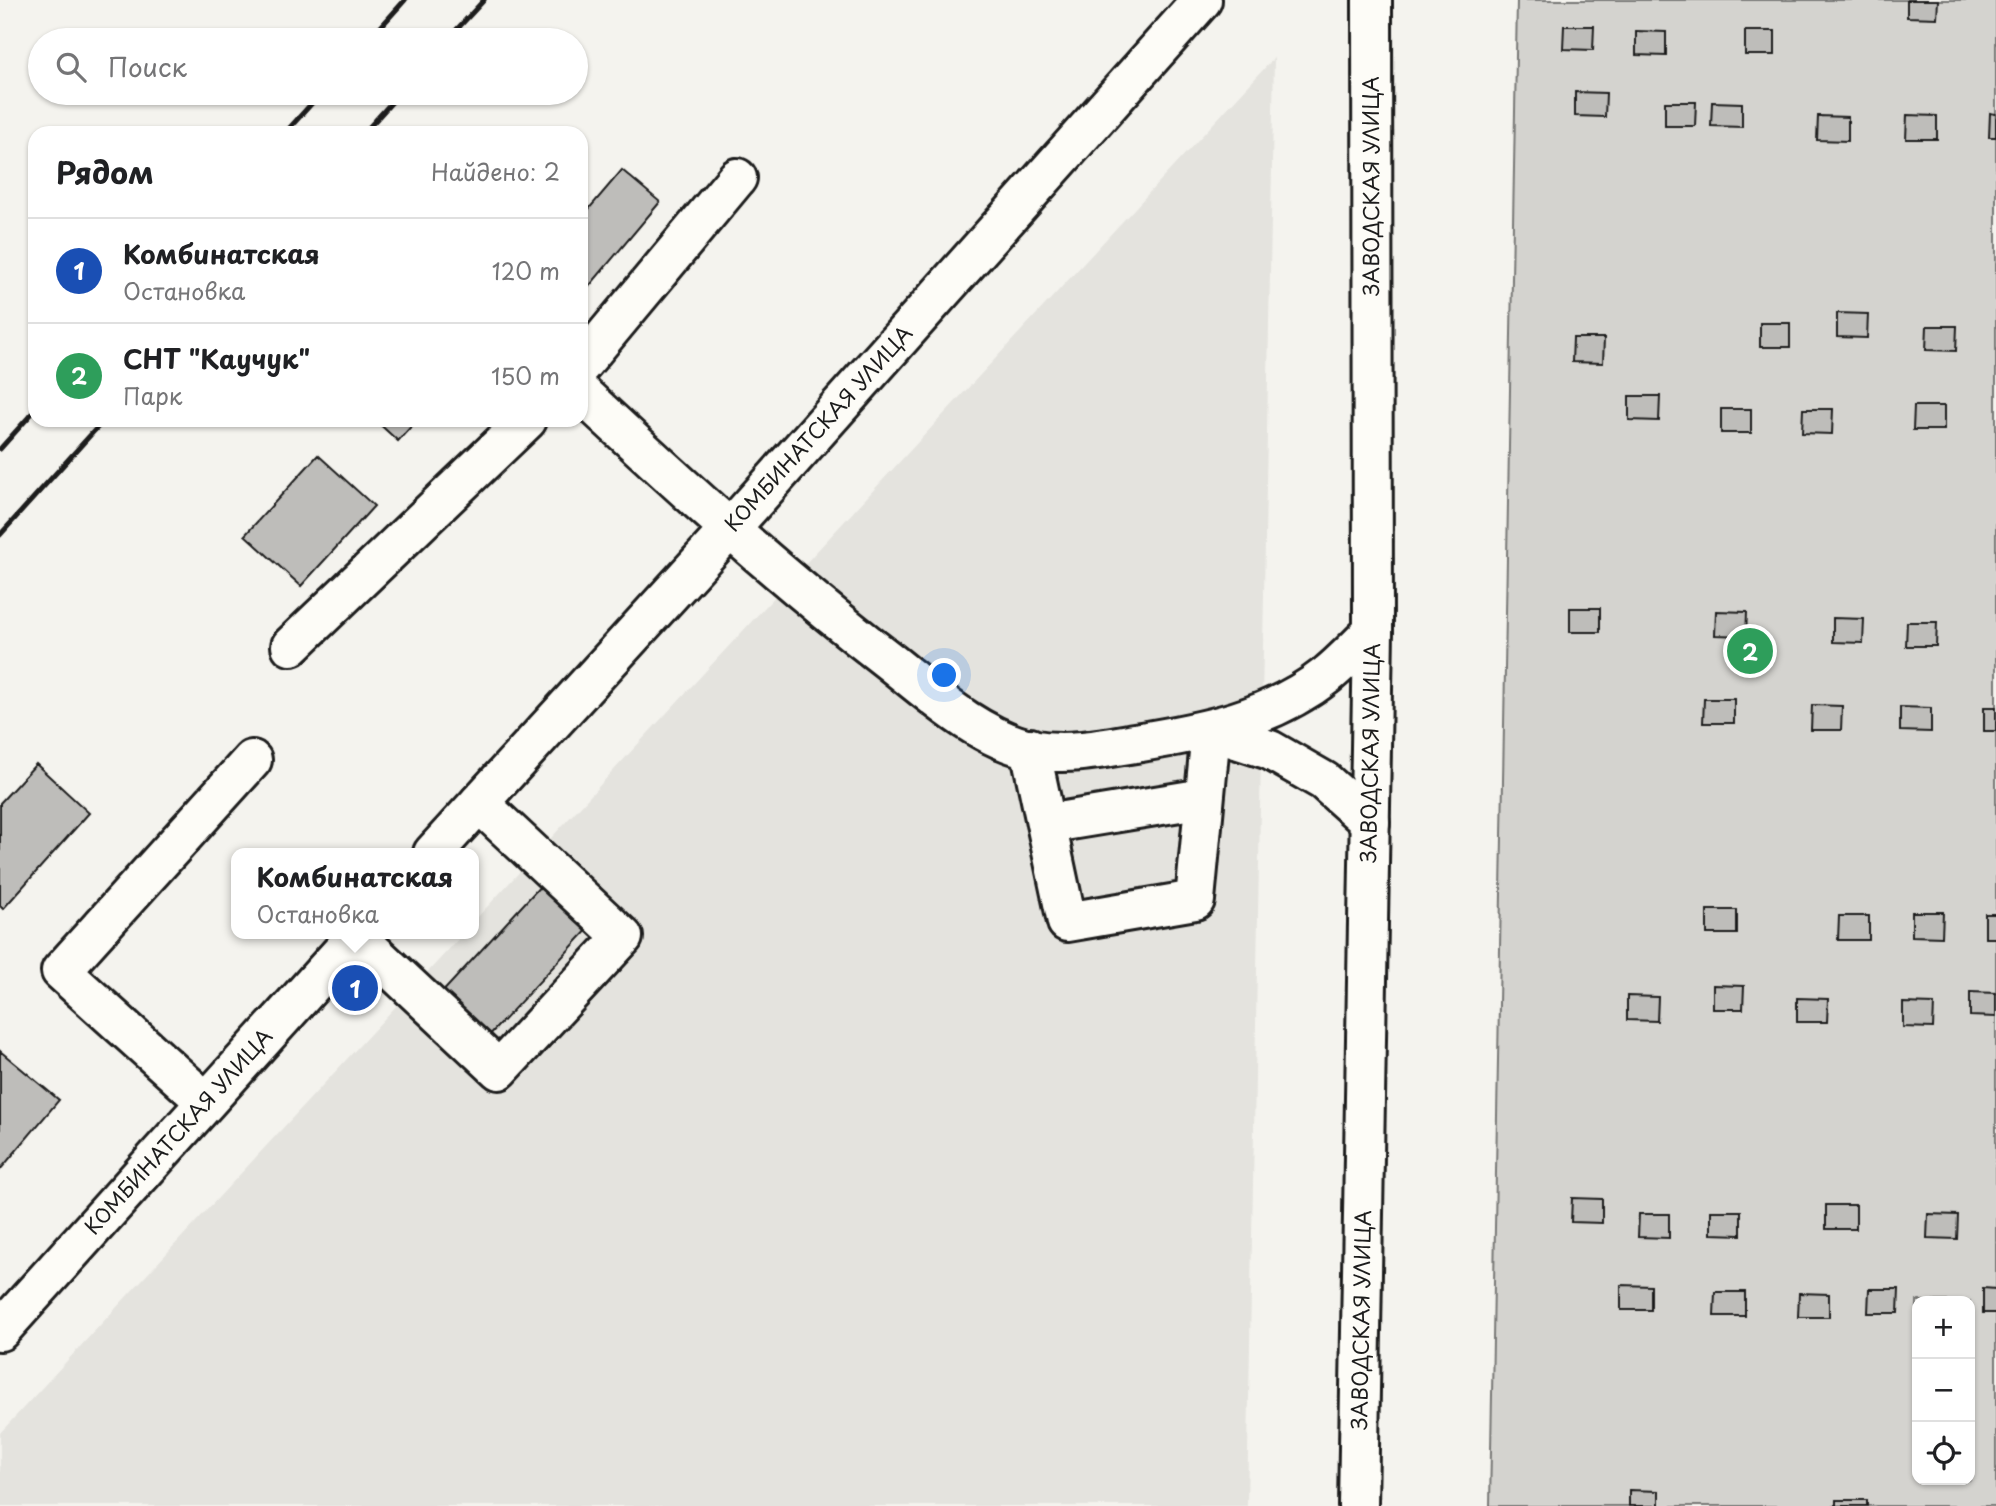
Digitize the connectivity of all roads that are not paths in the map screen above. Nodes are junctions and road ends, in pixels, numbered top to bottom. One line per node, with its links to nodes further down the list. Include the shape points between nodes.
1 (1202, 0): 7 (main road, КОМБИНАТСКАЯ УЛИЦА)
2 (1372, 0): 8 (main road, ЗАВОДСКАЯ УЛИЦА)
3 (737, 178): 4 (main road)
4 (588, 357)
5 (588, 400): 7 (main road)
6 (520, 427): 9 (main road)
7 (728, 531): 11 (main road, via 940,700 989,733); 14 (main road, КОМБИНАТСКАЯ УЛИЦА)
8 (1373, 631): 10 (main road, via 1326,676 1282,703); 15 (main road, ЗАВОДСКАЯ УЛИЦА)
9 (290, 646)
10 (1210, 731): 11 (main road, via 1075,753); 13 (main road); 15 (main road, via 1281,756 1324,781)
11 (1030, 748): 16 (main road)
12 (252, 760): 20 (main road, via 61,971)
13 (1204, 798): 16 (main road); 16 (main road, via 1195,900 1093,918 1067,922)
14 (479, 803): 17 (main road, КОМБИНАТСКАЯ УЛИЦА); 19 (main road, via 623,937 499,1070)
15 (1370, 822): 22 (main road, ЗАВОДСКАЯ УЛИЦА)
16 (1046, 824)
17 (438, 848)
18 (353, 939): 20 (main road, КОМБИНАТСКАЯ УЛИЦА)
19 (361, 939)
20 (205, 1101): 21 (main road, КОМБИНАТСКАЯ УЛИЦА)
21 (0, 1331)
22 (1358, 1506)

